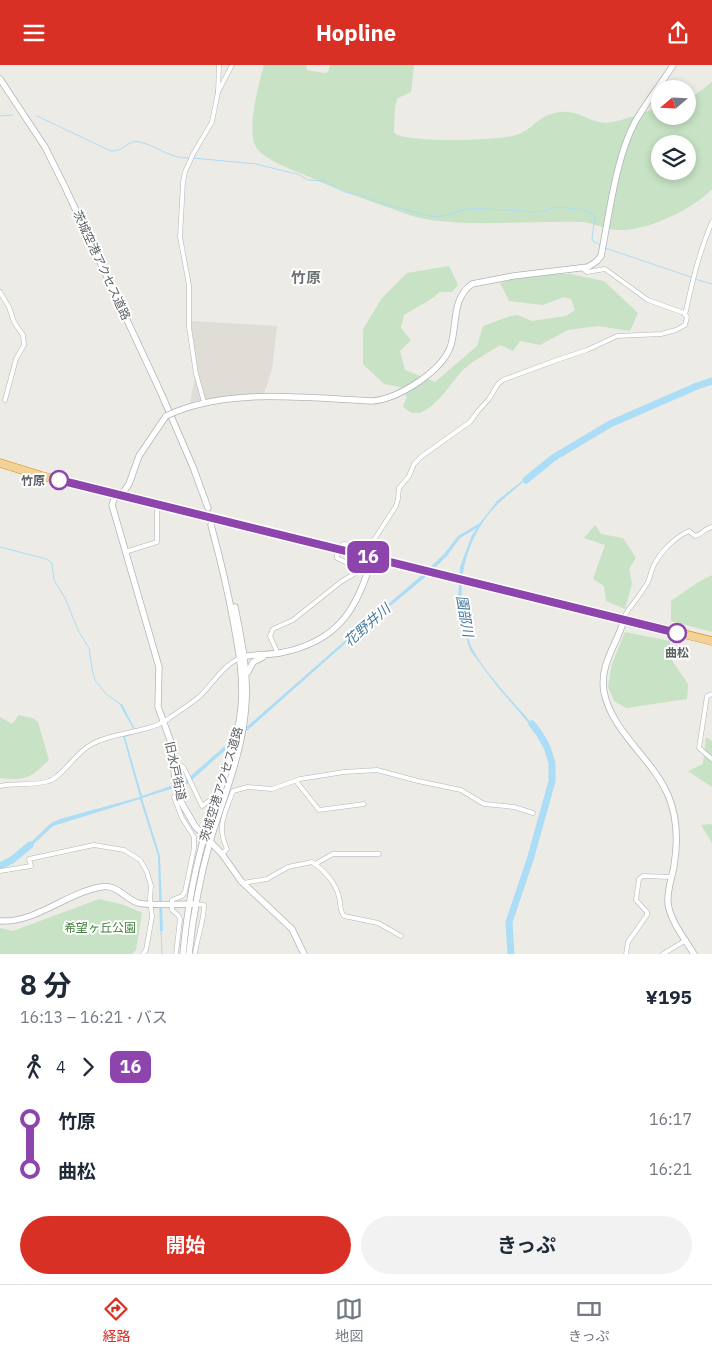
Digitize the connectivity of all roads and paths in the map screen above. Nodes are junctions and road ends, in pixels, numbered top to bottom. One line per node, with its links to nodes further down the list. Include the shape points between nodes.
1 (219, 65): 5 (street)
2 (232, 65): 5 (street)
3 (673, 65): 7 (street, via 628,135 601,255 594,264)
4 (0, 79): 15 (street, 茨城空港アクセス道路, via 66,187 161,393)
5 (218, 92): 11 (street, via 212,122 185,172 180,237 189,285 189,327)
6 (712, 222): 9 (street, via 694,274)
7 (582, 268): 9 (street, via 586,272 605,269 648,300); 11 (street, via 513,276 466,287 455,318 452,343 443,360 419,381 384,399 281,397)
8 (0, 293): 10 (street, via 23,335 24,345 16,359)
9 (685, 315): 18 (street, via 687,322 676,330 662,334 617,336 498,383 470,422 414,464 399,488 396,505 370,546 343,544)
10 (5, 400)
11 (204, 402): 13 (street, bridge, via 166,416 139,456 130,484)
12 (0, 463): 13 (highway)
13 (119, 495): 14 (highway); 19 (street, 旧水戸街道, via 112,505)
14 (157, 504): 18 (highway); 19 (street, via 157,541)
15 (207, 508)
16 (212, 526): 25 (street, 茨城空港アクセス道路, via 228,577)
17 (712, 527): 21 (street, via 696,536 689,531 664,550)
18 (338, 550): 20 (highway); 23 (street, via 337,558 354,567 354,575 293,620 273,629 270,636)
19 (125, 552): 28 (street, 旧水戸街道, via 159,667 158,707)
20 (372, 558): 21 (highway); 23 (street, via 361,593 340,623 314,643)
21 (624, 620): 22 (highway); 43 (street, via 603,675 604,691 616,720 668,795 677,843)
22 (712, 641)
23 (278, 653): 24 (street)
24 (270, 655): 25 (street); 26 (street, via 253,662)
25 (242, 657): 26 (street, 茨城空港アクセス道路); 28 (street, via 232,662 199,696); 37 (street, 茨城空港アクセス道路, via 238,727)
26 (247, 675): 38 (street, 茨城空港アクセス道路, via 240,741)
27 (712, 694): 29 (street, via 707,696 699,748)
28 (162, 722): 30 (street, 旧水戸街道, via 172,745); 32 (street, via 93,743 48,781)
29 (712, 759)
30 (174, 766): 33 (street, 旧水戸街道); 34 (street, via 182,765 202,806)
31 (296, 781): 35 (street, via 319,810); 36 (street, via 377,770 461,790 484,804); 39 (street, via 272,789 248,787 232,791 222,827 222,839 227,849)
32 (0, 786)
33 (177, 788): 37 (street, 旧水戸街道, via 185,811); 45 (street, via 174,797 194,837 194,848 185,892)
34 (210, 800)
35 (364, 804)
36 (533, 813)
37 (205, 836): 38 (street, 旧水戸街道); 47 (street, 茨城空港アクセス道路)
38 (210, 841): 39 (street, 旧水戸街道); 47 (street, 茨城空港アクセス道路)
39 (222, 854): 44 (street, 旧水戸街道)
40 (379, 854): 41 (street, via 333,854)
41 (315, 864): 44 (street, via 288,867 266,879); 49 (street, via 334,885 340,898 340,912 344,916 378,923)
42 (0, 871): 46 (street, via 31,866 29,859 74,848 94,845 124,850 140,860 148,872)
43 (671, 877): 50 (street, via 668,903); 57 (street, via 643,876 639,879 636,900 648,912 628,942)
44 (243, 883): 56 (street, 旧水戸街道, via 286,923)
45 (171, 903): 46 (street); 47 (street); 52 (street, via 180,919)
46 (157, 904): 48 (street, via 140,903 114,888 101,887 24,919); 51 (street)
47 (192, 904): 53 (street, 茨城空港アクセス道路); 54 (street, 茨城空港アクセス道路); 55 (street, via 204,905)
48 (0, 921)
49 (401, 936)
50 (686, 939): 58 (street); 59 (street)
51 (143, 954)
52 (176, 954)
53 (183, 954)
54 (189, 954)
55 (195, 954)
56 (304, 954)
57 (626, 954)
58 (663, 954)
59 (694, 954)

